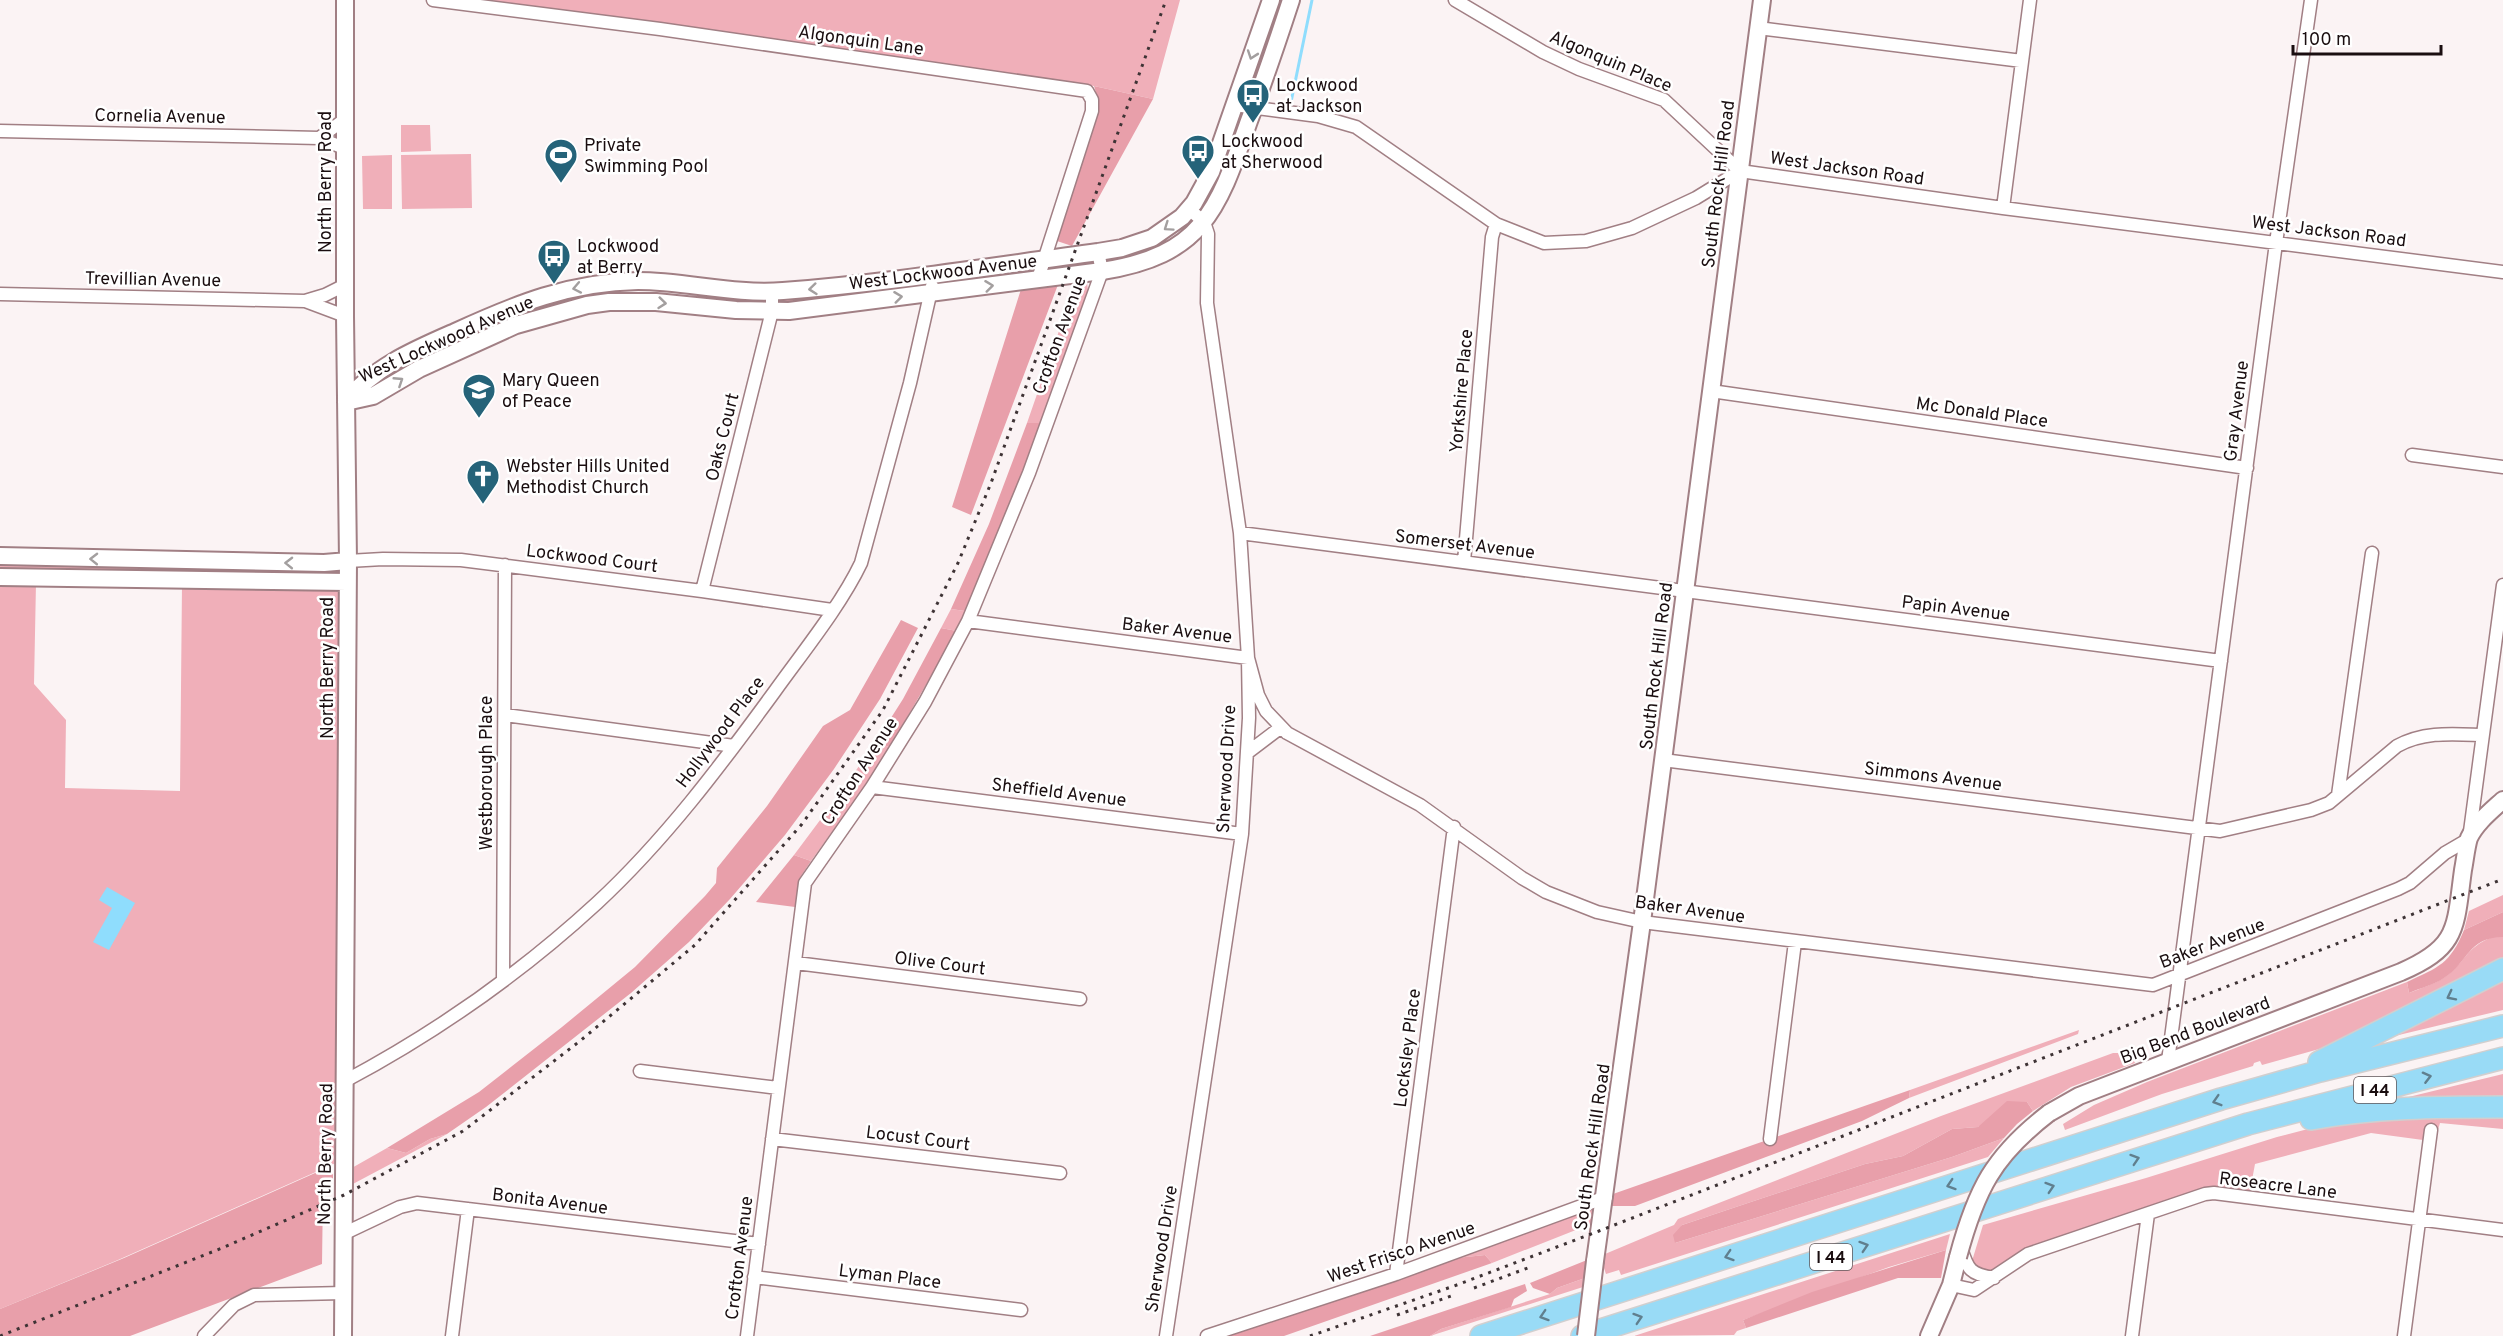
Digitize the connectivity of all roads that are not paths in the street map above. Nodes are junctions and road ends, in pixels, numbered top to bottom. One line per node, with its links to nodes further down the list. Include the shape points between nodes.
1 (345, 0): 13 (main road, North Berry Road)
2 (433, 0): 24 (street, Algonquin Lane, via 1087,91 1092,111)
3 (1271, 0): 11 (main road, West Lockwood Avenue, one-way to 11)
4 (1291, 0): 12 (main road, West Lockwood Avenue)
5 (1455, 0): 17 (street, Algonquin Place, via 1543,52 1664,100)
6 (1762, 0): 9 (main road, South Rock Hill Road)
7 (2030, 0): 10 (street)
8 (2311, 0): 22 (street, Gray Avenue)
9 (1758, 28): 10 (street); 17 (main road, South Rock Hill Road)
10 (2022, 61): 18 (street)
11 (1234, 105): 12 (street); 19 (main road, West Lockwood Avenue, via 1211,172)
12 (1254, 108): 20 (main road, West Lockwood Avenue, via 1229,177); 21 (street, via 1356,127)
13 (344, 120): 15 (street); 16 (main road, North Berry Road)
14 (0, 131): 15 (street, Cornelia Avenue)
15 (319, 138): 16 (street, Cornelia Avenue)
16 (344, 148): 29 (main road, North Berry Road)
17 (1740, 171): 18 (street, West Jackson Road); 21 (street, via 1696,198 1632,228 1586,241 1544,243); 42 (main road, South Rock Hill Road)
18 (2003, 208): 22 (street, West Jackson Road)
19 (1189, 209): 20 (street); 23 (main road, West Lockwood Avenue, one-way to 23, via 1152,238)
20 (1204, 222): 25 (main road, West Lockwood Avenue, via 1164,254); 47 (street, Sherwood Drive, via 1209,245 1207,303)
21 (1496, 224): 52 (street, Yorkshire Place)
22 (2276, 243): 26 (street, West Jackson Road); 46 (street, Gray Avenue)
23 (1098, 252): 24 (main road, West Lockwood Avenue); 25 (street, Crofton Avenue)
24 (1044, 259): 27 (main road, West Lockwood Avenue); 28 (street, Algonquin Lane)
25 (1102, 271): 28 (main road, West Lockwood Avenue); 61 (street, Crofton Avenue, via 1029,472)
26 (2503, 272)
27 (935, 273): 30 (main road, West Lockwood Avenue, one-way to 30); 31 (street, Hollywood Place)
28 (1038, 279): 31 (main road, West Lockwood Avenue, one-way to 28)
29 (345, 285): 34 (street, Trevillian Avenue); 37 (main road, North Berry Road)
30 (772, 292): 33 (main road, West Lockwood Avenue, one-way to 33, via 638,281); 35 (street, Oaks Court)
31 (930, 293): 35 (main road, West Lockwood Avenue, one-way to 31); 60 (street, Hollywood Place, via 867,547 854,579)
32 (0, 294): 34 (street, Trevillian Avenue)
33 (539, 296): 36 (main road); 38 (main road, West Lockwood Avenue)
34 (305, 301): 37 (street, Trevillian Avenue)
35 (772, 311): 36 (main road, West Lockwood Avenue, one-way to 35, via 628,301); 58 (street, Oaks Court)
36 (545, 315): 40 (main road, West Lockwood Avenue)
37 (345, 316): 39 (main road, North Berry Road)
38 (449, 334): 40 (main road); 41 (main road, West Lockwood Avenue)
39 (345, 349): 41 (main road, via 357,366); 43 (main road, North Berry Road)
40 (456, 352): 43 (main road, West Lockwood Avenue, one-way to 40, via 373,396)
41 (378, 372): 43 (main road, West Lockwood Avenue, via 359,385)
42 (1712, 391): 46 (street, Mc Donald Place); 59 (main road, South Rock Hill Road)
43 (346, 402): 51 (main road, North Berry Road)
44 (2412, 455): 45 (street)
45 (2503, 467)
46 (2247, 468): 63 (street, Gray Avenue)
47 (1240, 533): 52 (street, Somerset Avenue); 62 (street, Sherwood Drive)
48 (2372, 553): 71 (street)
49 (0, 556): 50 (main road, one-way to 49)
50 (178, 561): 51 (main road, one-way to 50); 55 (main road)
51 (348, 561): 53 (street, Lockwood Court, via 447,559); 56 (main road, North Berry Road)
52 (1464, 562): 59 (street, Somerset Avenue)
53 (505, 565): 58 (street, Lockwood Court); 64 (street, Westborough Place)
54 (0, 577): 55 (main road)
55 (178, 580): 56 (main road)
56 (347, 582): 88 (main road, North Berry Road)
57 (2503, 585): 66 (street)
58 (702, 591): 60 (street, Lockwood Court)
59 (1685, 591): 63 (street, Papin Avenue); 69 (main road, South Rock Hill Road)
60 (832, 610): 67 (street, Hollywood Place)
61 (969, 621): 62 (street, Baker Avenue); 70 (street, Crofton Avenue)
62 (1248, 658): 65 (street, Baker Avenue, via 1258,695); 68 (street, Sherwood Drive)
63 (2221, 661): 74 (street, Gray Avenue)
64 (505, 715): 67 (street); 82 (street, Westborough Place)
65 (1280, 728): 68 (street); 73 (street, Baker Avenue, via 1392,788)
66 (2482, 735): 71 (street, Simmons Avenue, via 2432,734 2408,740); 76 (street)
67 (735, 746): 82 (street, Hollywood Place, via 598,902)
68 (1247, 753): 75 (street, Sherwood Drive)
69 (1663, 760): 74 (street, Simmons Avenue); 77 (main road, South Rock Hill Road)
70 (872, 787): 75 (street, Sheffield Avenue); 79 (street, Crofton Avenue, via 805,883)
71 (2338, 795): 74 (street, Simmons Avenue, via 2311,810 2220,831)
72 (2503, 800): 76 (main road, Big Bend Boulevard)
73 (1454, 827): 77 (street, Baker Avenue, via 1546,892 1597,912); 105 (street, Locksley Place)
74 (2199, 828): 81 (street, Gray Avenue)
75 (1242, 834): 115 (street, Sherwood Drive)
76 (2469, 839): 81 (street, Baker Avenue, via 2398,889); 86 (main road, Big Bend Boulevard, via 2452,933 2432,958)
77 (1642, 922): 78 (street, Baker Avenue); 97 (main road, South Rock Hill Road)
78 (1795, 942): 81 (street, Baker Avenue, via 2153,985); 95 (street)
79 (796, 963): 83 (street, Olive Court); 90 (street, Crofton Avenue)
80 (2503, 969): 89 (highway, one-way to 89)
81 (2180, 976): 86 (street, Gray Avenue)
82 (503, 981): 88 (street, Hollywood Place, via 397,1053)
83 (1080, 999)
84 (2503, 1026): 89 (highway, I 44)
85 (2503, 1058): 92 (highway, I 44, one-way to 85)
86 (2168, 1061): 104 (main road, Big Bend Boulevard, bridge, via 2079,1096 2024,1132 1982,1186)
87 (640, 1071): 90 (street)
88 (345, 1081): 102 (main road, North Berry Road)
89 (2273, 1084): 117 (highway, I 44, one-way to 117)
90 (778, 1088): 94 (street, Crofton Avenue)
91 (2503, 1107): 92 (highway, via 2398,1108 2348,1112 2300,1122)
92 (2248, 1124): 118 (highway, I 44, one-way to 92)
93 (2431, 1130): 100 (street)
94 (772, 1138): 96 (street, Locust Court); 103 (street, Crofton Avenue)
95 (1770, 1138)
96 (1060, 1173)
97 (1605, 1197): 105 (street, West Frisco Avenue); 118 (main road, South Rock Hill Road, bridge)
98 (468, 1209): 102 (street, Bonita Avenue, via 407,1204); 103 (street, Bonita Avenue); 113 (street)
99 (2148, 1214): 100 (street, Roseacre Lane, via 2214,1194); 107 (street, Roseacre Lane, via 2028,1254); 120 (street)
100 (2419, 1221): 101 (street, Roseacre Lane); 121 (street)
101 (2503, 1230)
102 (343, 1234): 109 (main road, North Berry Road)
103 (759, 1244): 106 (street, Crofton Avenue)
104 (1959, 1252): 107 (street, via 1972,1272); 108 (main road, Big Bend Boulevard)
105 (1396, 1274): 116 (street, West Frisco Avenue)
106 (754, 1277): 110 (street, Lyman Place); 114 (street, Crofton Avenue)
107 (1994, 1278): 108 (street, Roseacre Lane, via 1974,1290)
108 (1952, 1285): 119 (main road, Big Bend Boulevard)
109 (344, 1293): 111 (street, via 255,1296 234,1305); 112 (main road, North Berry Road)
110 (1021, 1310)
111 (204, 1336)
112 (343, 1336)
113 (452, 1336)
114 (747, 1336)
115 (1166, 1336)
116 (1207, 1336)
117 (1481, 1336)
118 (1584, 1336)
119 (1929, 1336)
120 (2132, 1336)
121 (2404, 1336)

